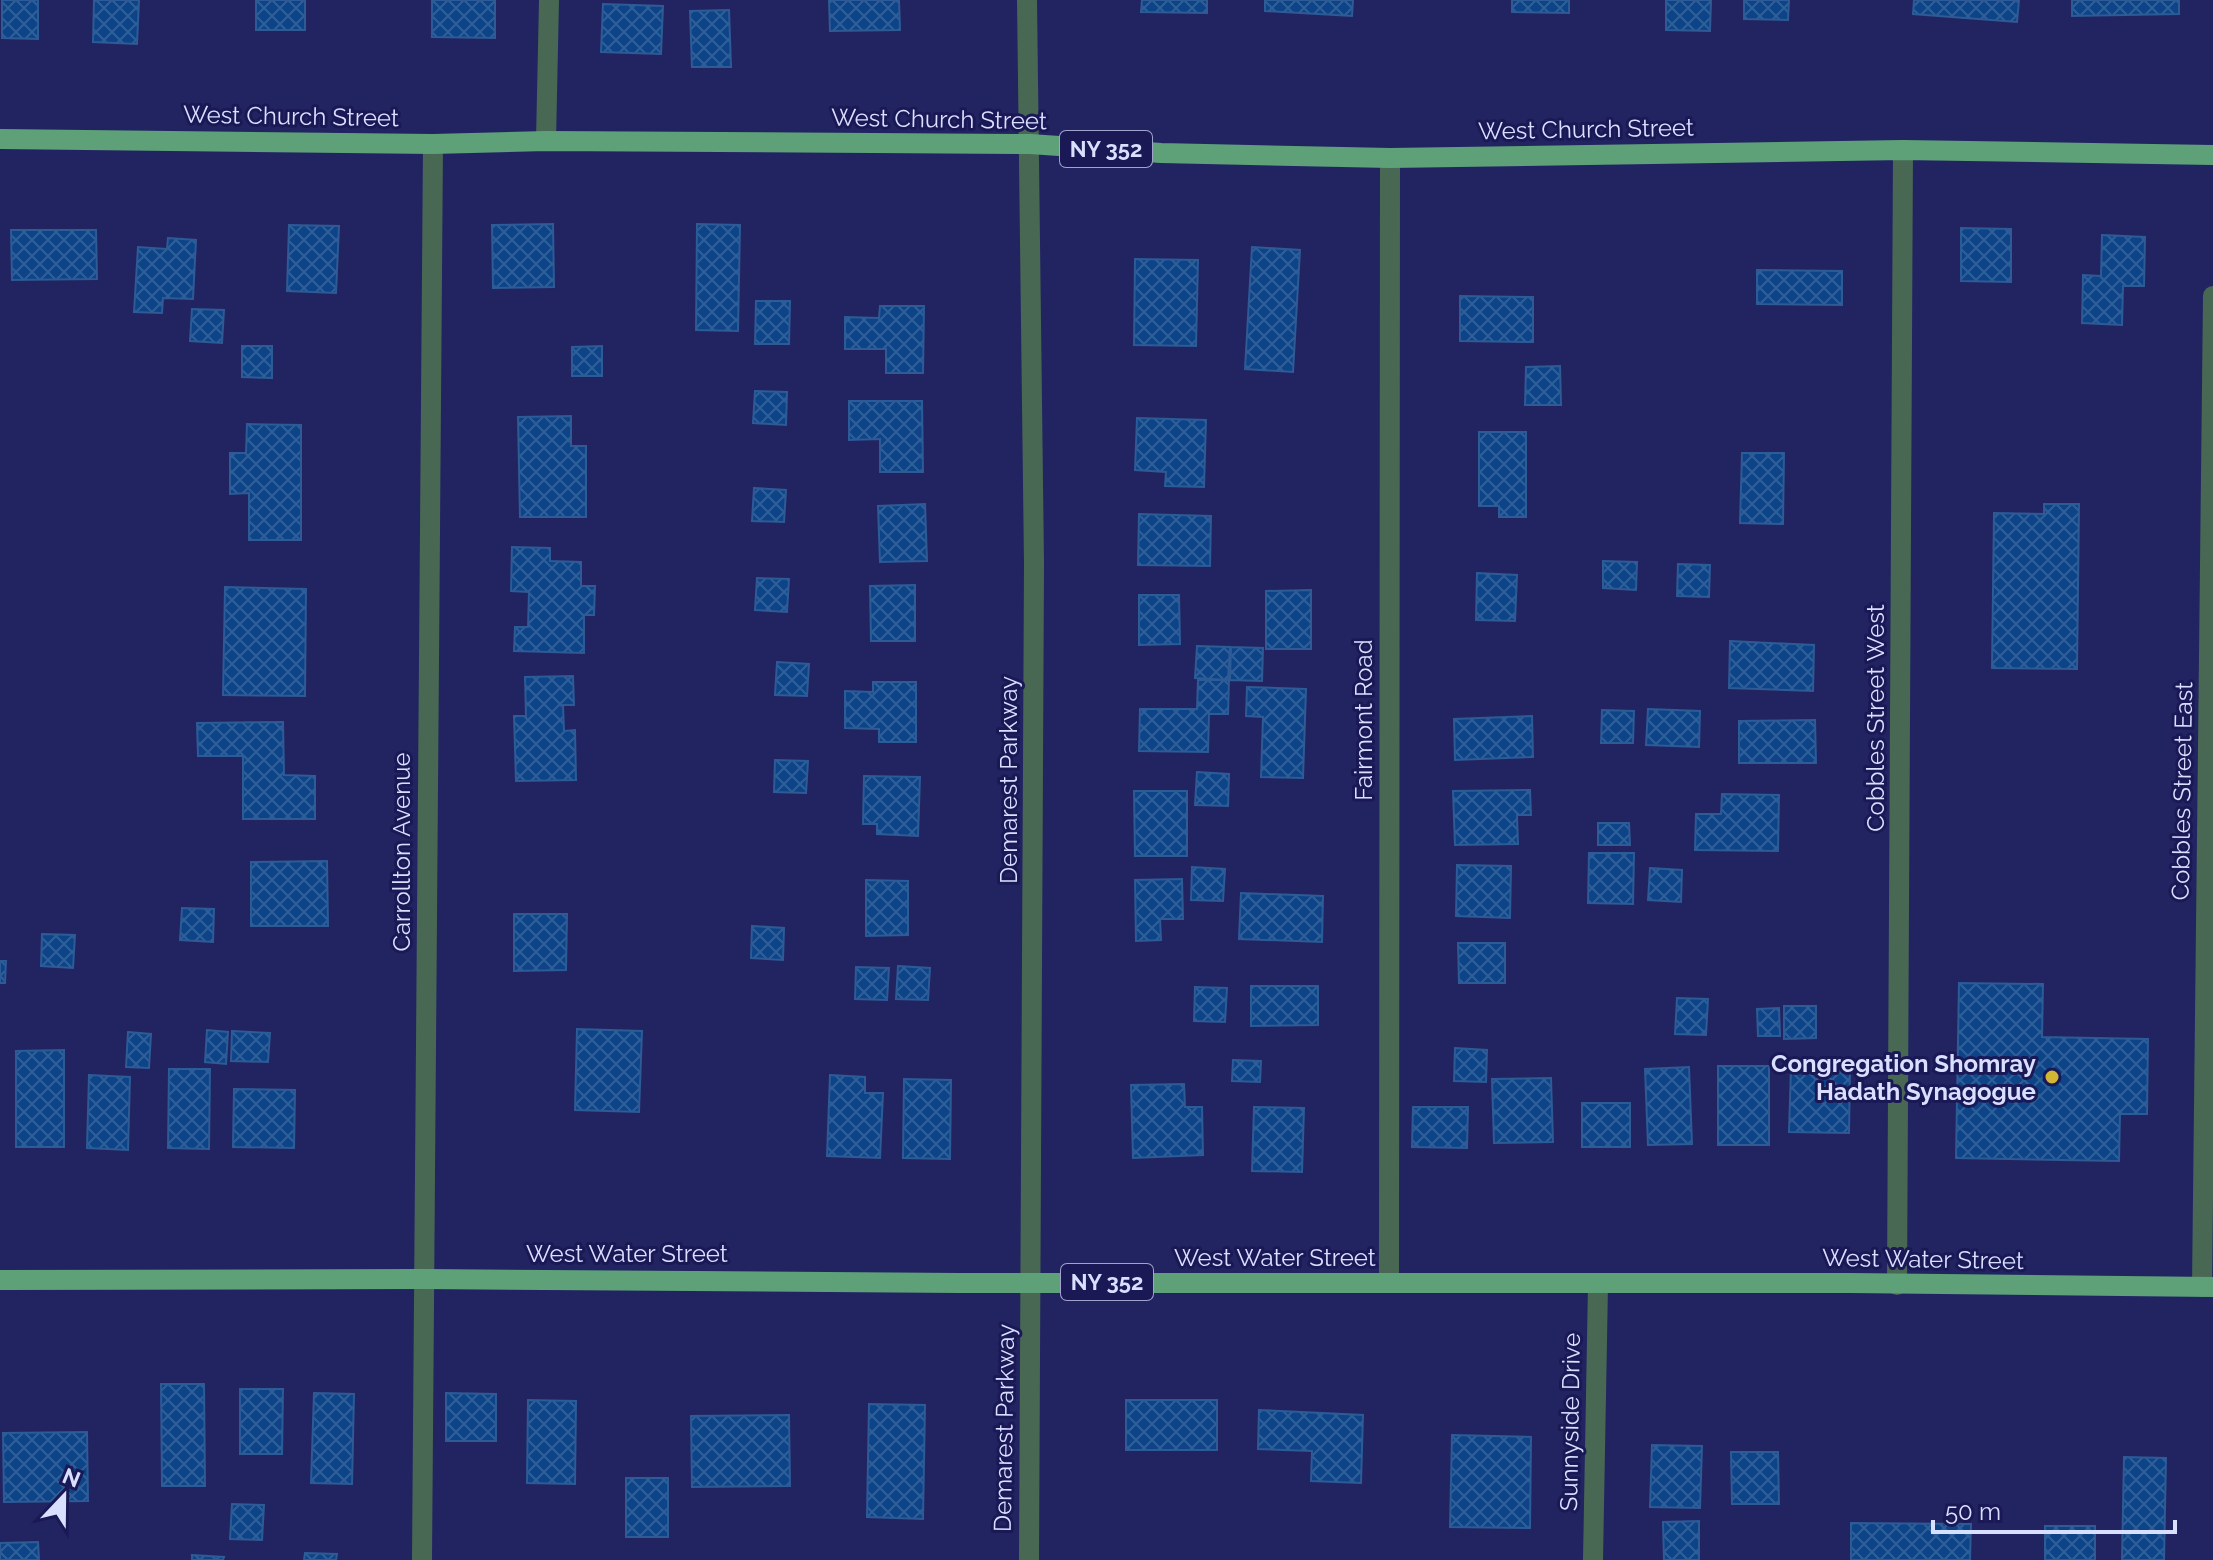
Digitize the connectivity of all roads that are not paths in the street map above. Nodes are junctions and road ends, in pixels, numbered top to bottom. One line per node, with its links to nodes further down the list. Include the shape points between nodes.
1 (549, 0): 4 (street)
2 (1027, 0): 6 (street, Demarest Parkway)
3 (0, 139): 5 (main road, West Church Street / NY 352)
4 (546, 141): 5 (main road, West Church Street / NY 352); 6 (main road, West Church Street / NY 352)
5 (433, 144): 11 (street, Carrollton Avenue)
6 (1030, 144): 9 (main road, West Church Street / NY 352); 13 (street, Demarest Parkway)
7 (1903, 150): 8 (main road, West Church Street / NY 352); 9 (main road, West Church Street / NY 352); 16 (street, Cobbles Street West)
8 (2213, 155)
9 (1390, 158): 14 (street, Fairmont Road)
10 (2213, 296): 17 (street, Cobbles Street East)
11 (423, 1279): 12 (main road, West Water Street / NY 352); 13 (main road, West Water Street / NY 352); 18 (street, Carrollton Avenue)
12 (0, 1280)
13 (1031, 1282): 14 (main road, West Water Street / NY 352); 19 (street, Demarest Parkway)
14 (1389, 1283): 15 (main road, West Water Street / NY 352)
15 (1598, 1285): 16 (main road, West Water Street / NY 352); 20 (street, Sunnyside Drive)
16 (1897, 1285): 17 (main road, West Water Street / NY 352)
17 (2207, 1287)
18 (422, 1560)
19 (1029, 1560)
20 (1593, 1560)

